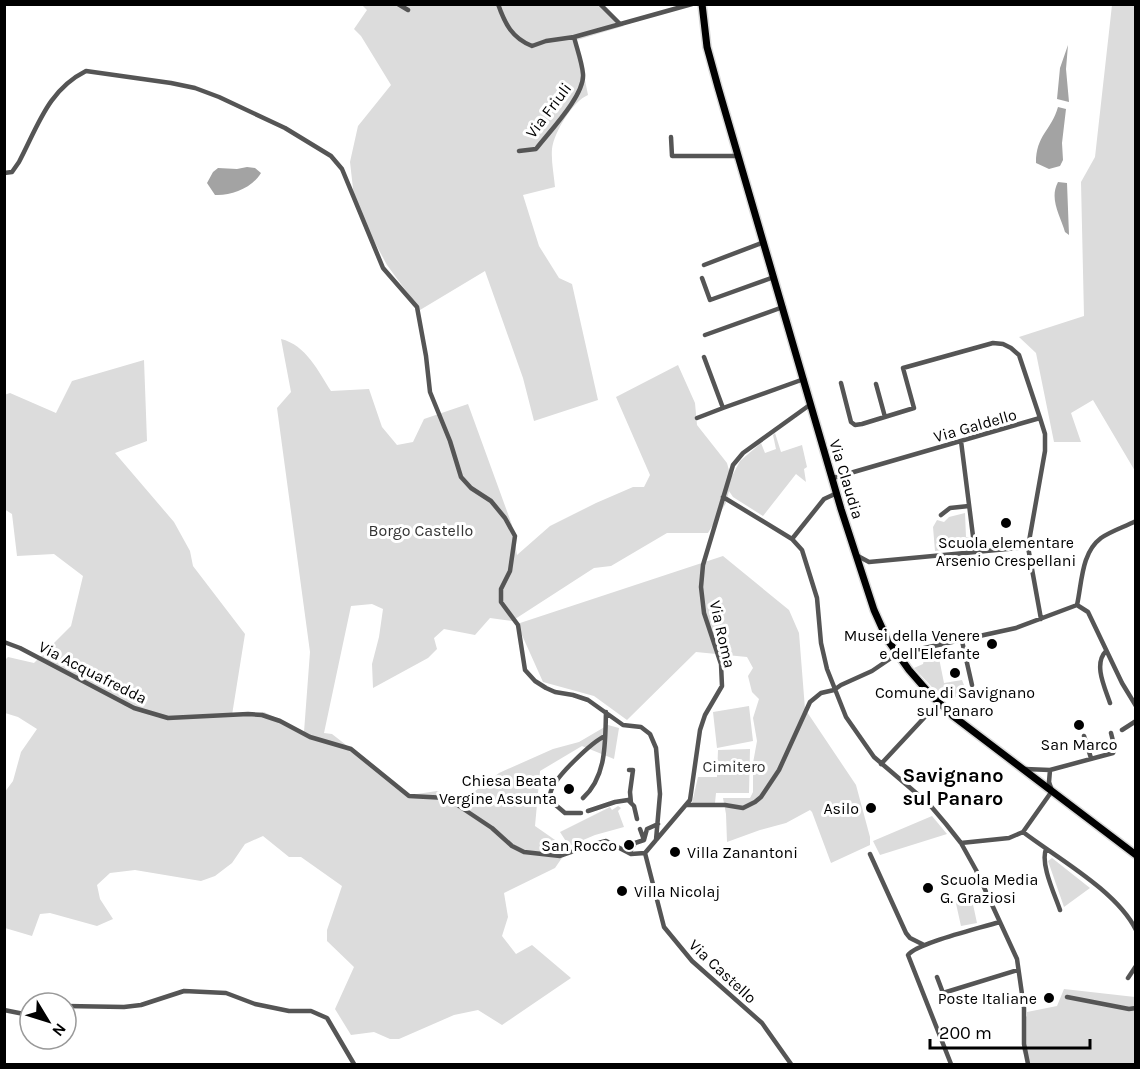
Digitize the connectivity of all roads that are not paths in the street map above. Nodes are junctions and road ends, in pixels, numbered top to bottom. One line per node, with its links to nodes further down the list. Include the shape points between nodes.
1 (398, 4): 6 (street)
2 (498, 4): 8 (street, via 504,22 522,42 532,46)
3 (600, 4): 7 (street)
4 (692, 4): 7 (street)
5 (702, 4): 11 (main road, Via Claudia, via 707,47)
6 (408, 10)
7 (619, 23): 8 (street)
8 (574, 37): 10 (street, Via Friuli, via 582,86 536,149)
9 (670, 137): 11 (street, via 672,156)
10 (519, 151)
11 (738, 156): 13 (main road, Via Claudia)
12 (4, 173): 52 (street, via 12,172 19,162 56,93 86,71 195,88 285,128 331,156 350,185 384,268 417,307 430,392 461,477 490,501 515,537 501,602 518,625 525,670 555,693 588,700)
13 (764, 242): 14 (street); 15 (main road, Via Claudia)
14 (704, 265)
15 (774, 277): 16 (street, via 710,300); 17 (main road, Via Claudia)
16 (702, 278)
17 (783, 306): 18 (street); 20 (main road, Via Claudia)
18 (705, 335)
19 (704, 357): 24 (street)
20 (804, 380): 23 (main road, Via Claudia); 24 (street)
21 (841, 383): 25 (street, Via Galdello, via 853,424)
22 (876, 384): 25 (street)
23 (811, 404): 29 (main road, Via Claudia); 31 (street, Via Roma, via 742,453 733,465)
24 (723, 408): 26 (street)
25 (885, 417): 27 (street, Via Galdello, via 914,408 903,368 993,343 1003,344 1019,355)
26 (697, 418)
27 (1040, 418): 28 (street, Via Galdello); 36 (street, via 1045,452)
28 (961, 441): 29 (street, Via Galdello); 32 (street)
29 (833, 478): 30 (main road, Via Claudia)
30 (837, 493): 35 (street, via 824,499); 38 (main road, Via Claudia)
31 (723, 497): 35 (street); 67 (street, Via Roma, via 703,565 701,587 704,613 721,664 722,686 700,730 692,794)
32 (969, 506): 33 (street, via 950,508); 37 (street)
33 (941, 515)
34 (1136, 521): 41 (street, via 1099,540 1088,554)
35 (792, 539): 48 (street, via 802,550 817,598 821,643)
36 (1028, 547): 37 (street); 42 (street)
37 (975, 552): 39 (street)
38 (856, 555): 39 (street); 40 (main road, Via Claudia)
39 (869, 562): 40 (street)
40 (861, 571): 46 (main road, Via Claudia, via 874,610)
41 (1077, 605): 42 (street); 45 (street, via 1088,612)
42 (1041, 619): 43 (street)
43 (962, 641): 46 (street); 47 (street)
44 (4, 642): 78 (street, Via Acquafredda, via 151,714 168,718 262,715 310,737 351,749 409,796 447,798 524,852 560,856 606,841)
45 (1106, 651): 49 (street, via 1100,670); 51 (street)
46 (897, 654): 48 (street); 60 (main road, Via Claudia, via 938,702)
47 (972, 685)
48 (834, 690): 59 (street, via 846,717); 67 (street, via 821,693 810,702 779,770 755,802 743,808)
49 (1110, 703)
50 (936, 705): 59 (street)
51 (1136, 706)
52 (606, 712): 56 (street); 71 (street, via 623,725 646,730 654,738 660,794)
53 (1136, 721): 54 (street)
54 (1122, 730)
55 (1111, 733): 58 (street, via 1115,752)
56 (605, 736): 65 (street, via 602,767); 69 (street, via 552,788 551,801 560,809)
57 (1084, 736): 58 (street)
58 (1091, 758): 62 (street)
59 (881, 764): 76 (street, via 929,804)
60 (1022, 769): 62 (street); 63 (main road, Via Claudia)
61 (629, 770): 66 (street, via 633,770)
62 (1048, 771): 63 (street, via 1039,774); 64 (street)
63 (1037, 780): 64 (main road, Via Claudia)
64 (1052, 791): 73 (street); 81 (main road, Via Claudia)
65 (582, 798)
66 (631, 803): 68 (street, via 622,800); 70 (street)
67 (687, 805): 75 (street, Via Roma)
68 (588, 812)
69 (581, 813)
70 (637, 819)
71 (658, 824): 74 (street, via 646,829); 75 (street)
72 (640, 829): 74 (street)
73 (1023, 832): 76 (street, via 1009,838); 77 (street)
74 (644, 840): 78 (street, via 635,843)
75 (656, 840): 79 (street, Via Roma)
76 (961, 843): 83 (street)
77 (1046, 849): 82 (street, via 1046,868); 84 (street, via 1108,895)
78 (629, 853): 79 (street)
79 (645, 853): 94 (street, Via Castello, via 664,927 692,961 762,1023)
80 (870, 854): 85 (street, via 906,933)
81 (1136, 855)
82 (1060, 910)
83 (999, 922): 85 (street); 87 (street, via 1017,959)
84 (1136, 930)
85 (924, 945): 95 (street, via 908,955)
86 (1136, 966): 89 (street)
87 (1018, 970): 88 (street, via 943,993); 96 (street)
88 (937, 977)
89 (1128, 978)
90 (1067, 997): 92 (street)
91 (78, 1006): 93 (street, via 141,1005 184,992 226,993 288,1011 311,1011 327,1018)
92 (1136, 1008)
93 (354, 1065)
94 (791, 1065)
95 (951, 1065)
96 (1028, 1065)

